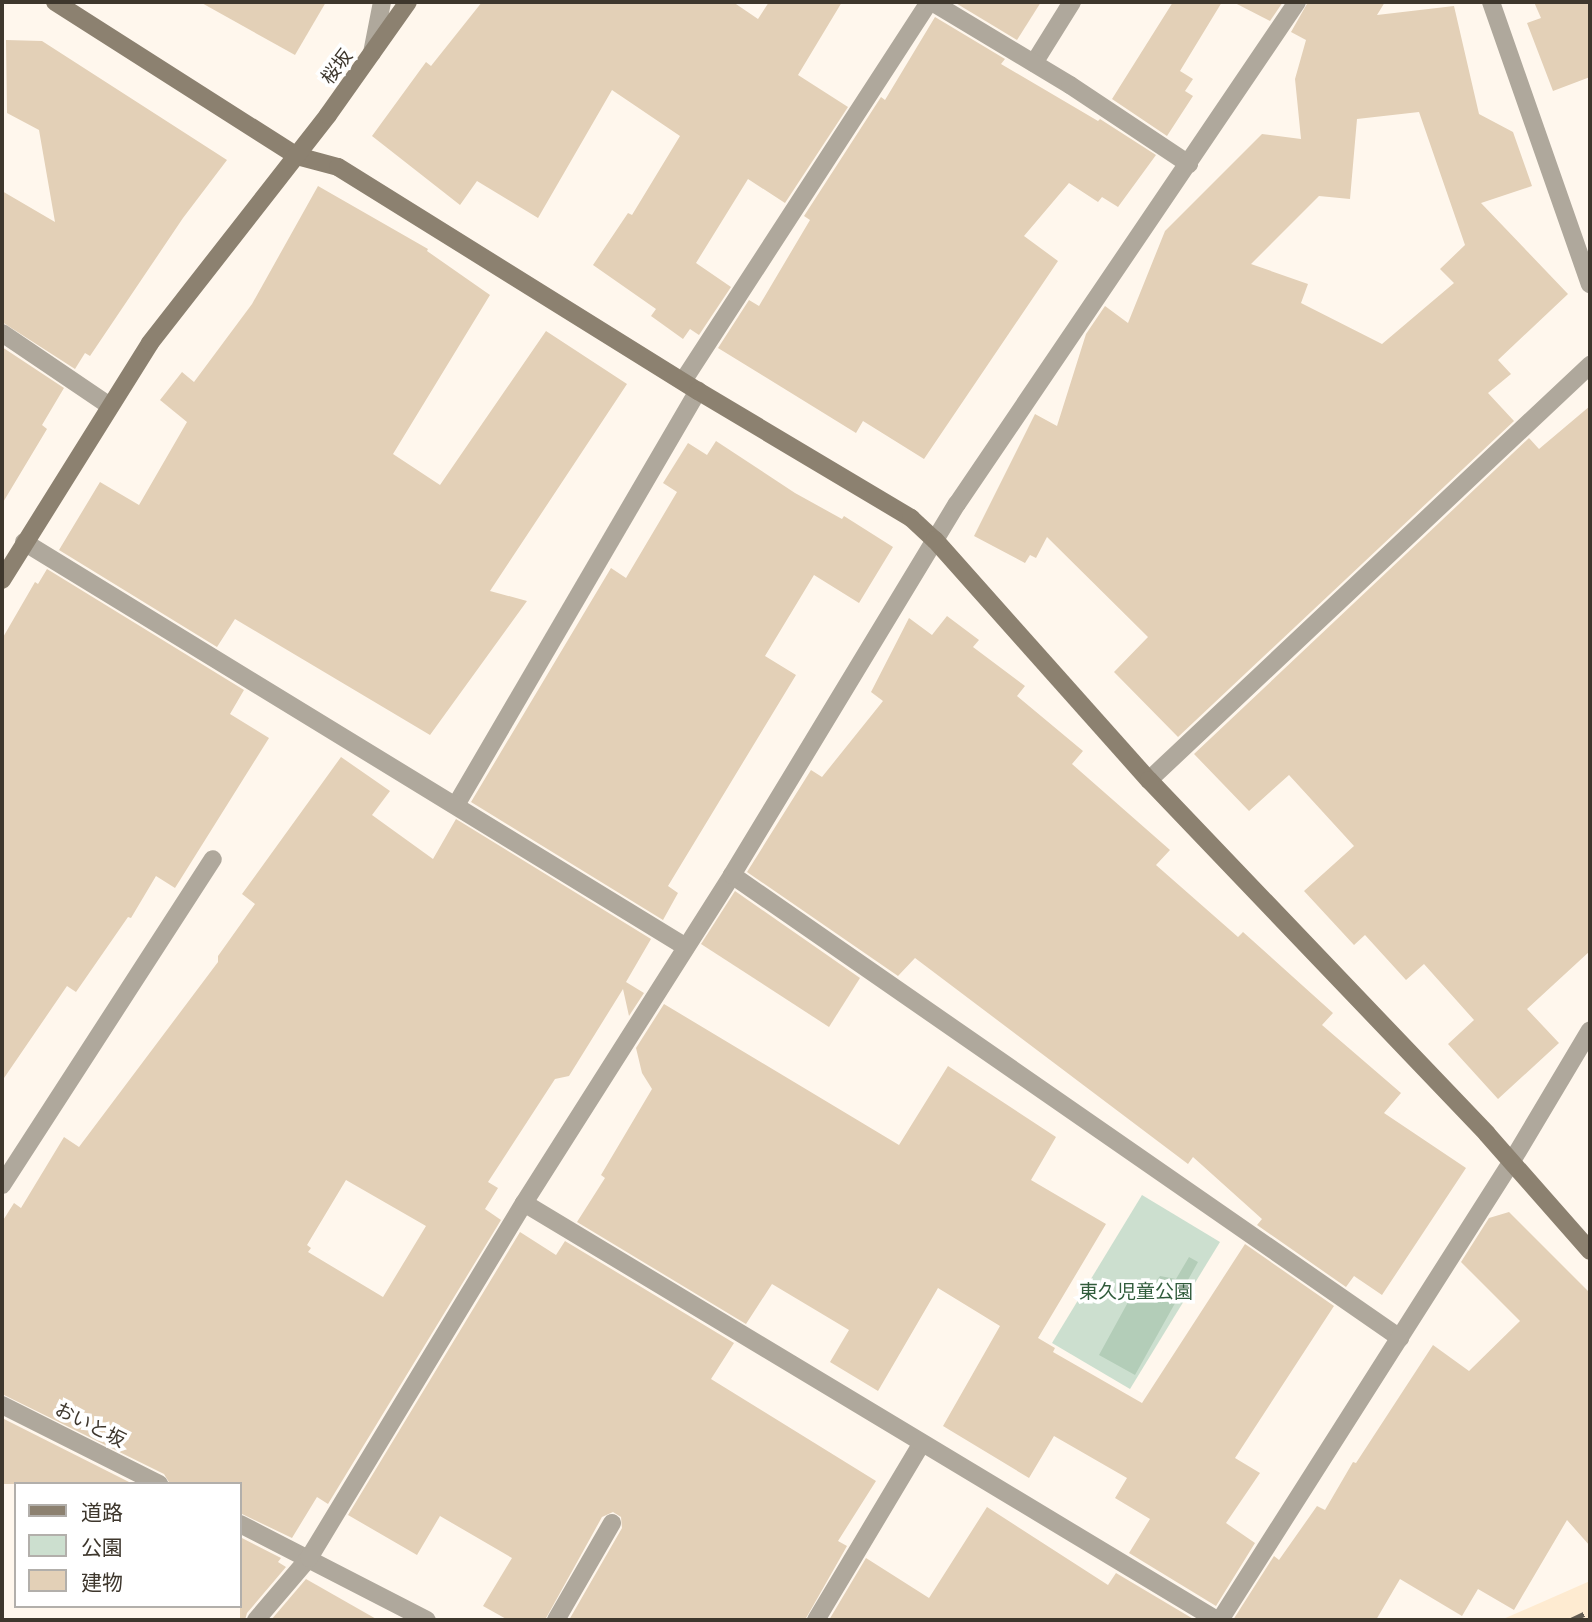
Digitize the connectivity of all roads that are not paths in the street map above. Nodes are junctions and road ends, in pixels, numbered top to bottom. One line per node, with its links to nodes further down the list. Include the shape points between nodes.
1 (55, 2): 10 (street)
2 (382, 2): 8 (street)
3 (408, 2): 8 (street, 桜坂)
4 (931, 2): 9 (street); 15 (street)
5 (1072, 2): 9 (street)
6 (1297, 2): 11 (street)
7 (1491, 2): 12 (street)
8 (371, 56): 10 (street, 桜坂)
9 (1034, 63): 11 (street)
10 (297, 156): 15 (street, via 338,167); 16 (street, 桜坂, via 150,344)
11 (1189, 163): 17 (street)
12 (1590, 284)
13 (2, 333): 16 (street)
14 (1590, 365): 20 (street)
15 (690, 386): 17 (street, via 911,518); 21 (street)
16 (110, 406): 18 (street, 桜坂)
17 (935, 540): 20 (street); 23 (street)
18 (24, 542): 19 (street, 桜坂); 21 (street)
19 (2, 580)
20 (1149, 780): 26 (street)
21 (456, 805): 24 (street)
22 (213, 859): 27 (street)
23 (732, 875): 24 (street); 30 (street)
24 (686, 947): 28 (street)
25 (1590, 1030): 26 (street)
26 (1512, 1161): 29 (street); 30 (street)
27 (2, 1185)
28 (524, 1203): 32 (street); 36 (street)
29 (1590, 1251)
30 (1400, 1338): 41 (street)
31 (2, 1405): 33 (street, おいと坂)
32 (922, 1443): 40 (street); 41 (street)
33 (155, 1482)
34 (612, 1523): 39 (street)
35 (242, 1525): 36 (street)
36 (309, 1558): 37 (street); 38 (street)
37 (256, 1620)
38 (427, 1620)
39 (556, 1620)
40 (816, 1620)
41 (1218, 1620)

